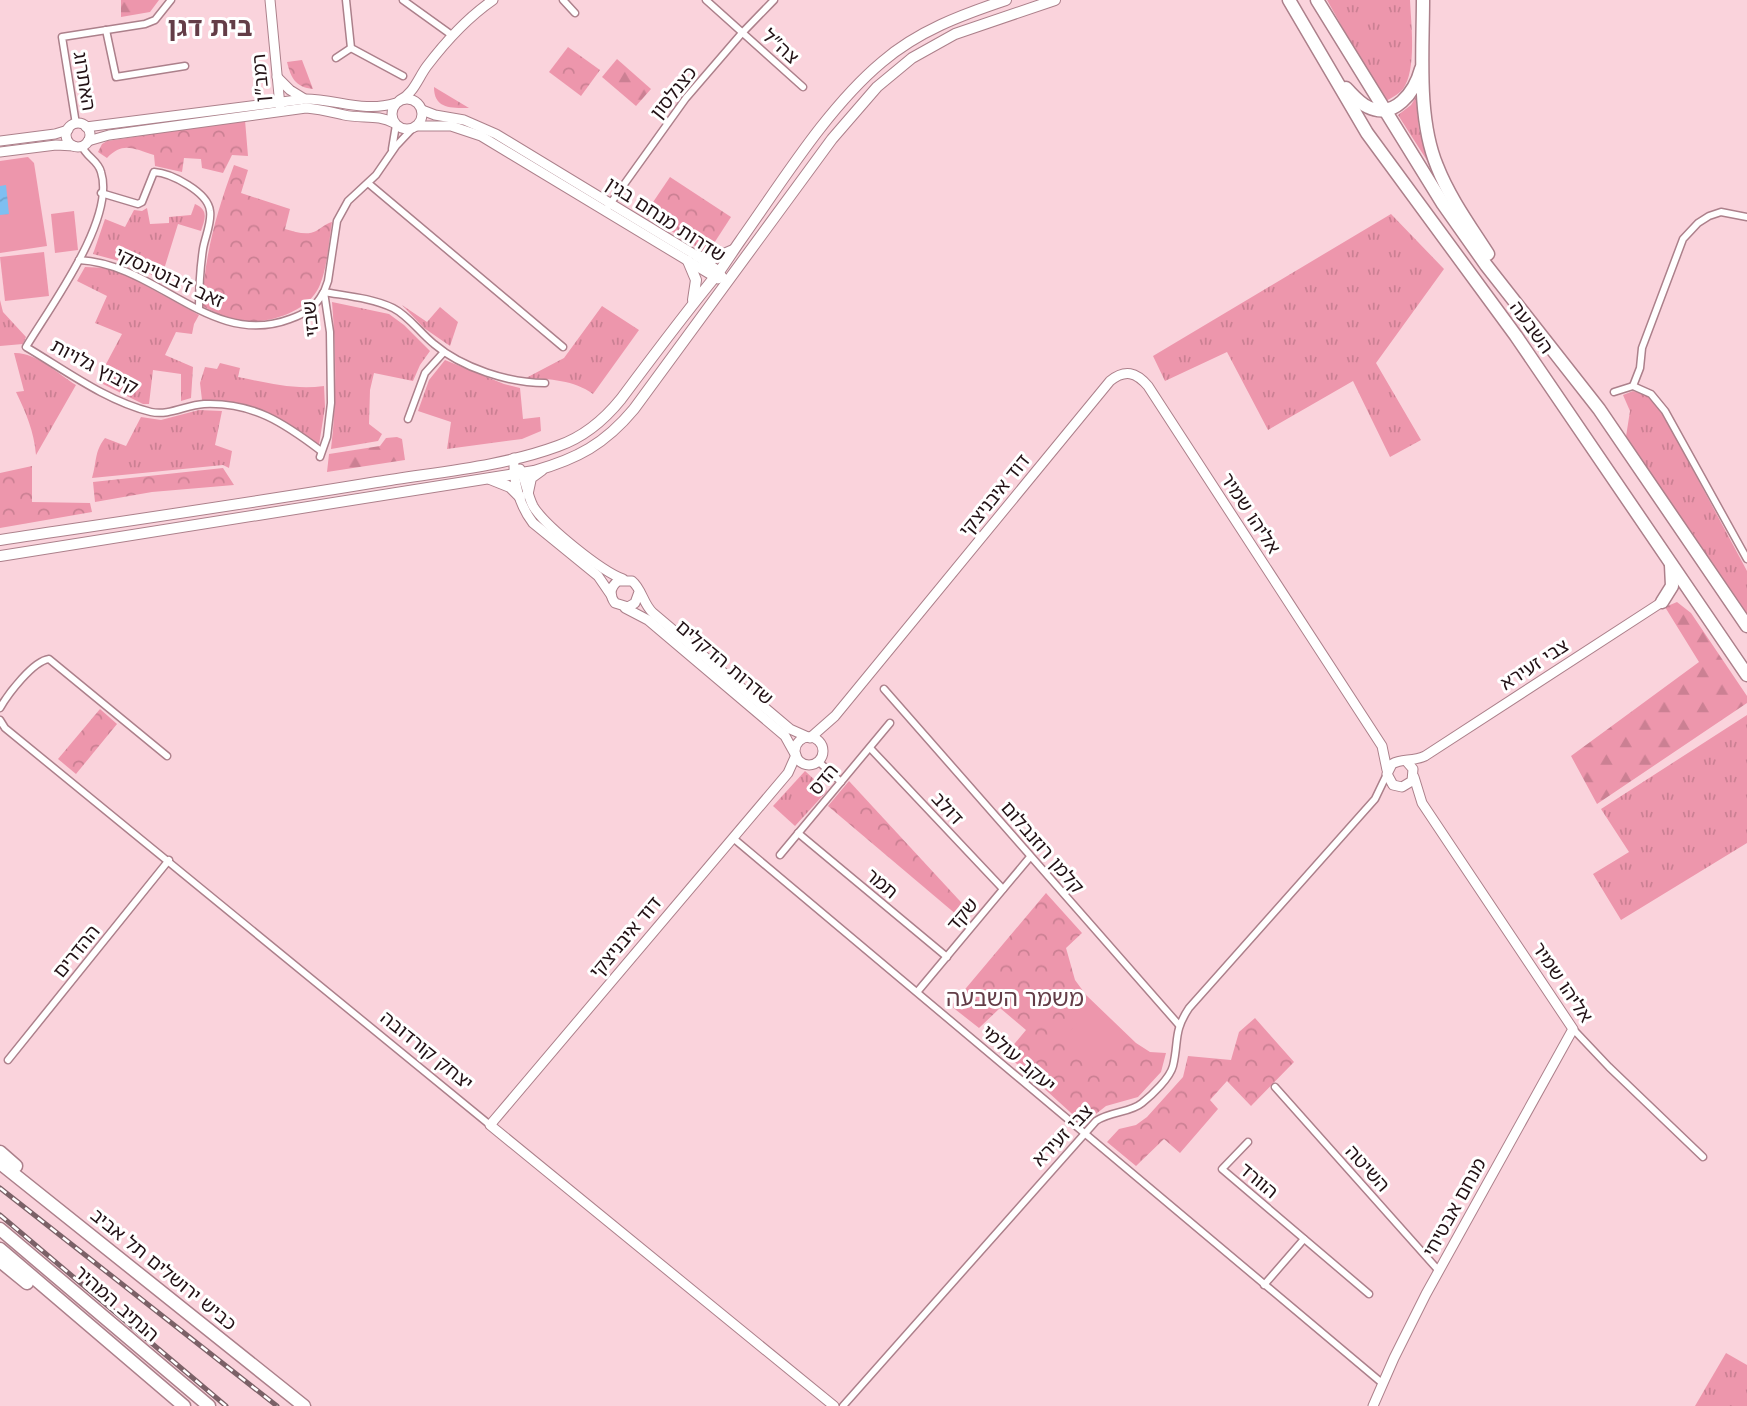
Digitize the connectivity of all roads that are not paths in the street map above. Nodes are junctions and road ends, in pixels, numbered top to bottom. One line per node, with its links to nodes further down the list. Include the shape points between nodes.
1 (171, 0): 17 (street, האתרוג, via 155,20)
2 (270, 0): 27 (street, רמב"ן)
3 (346, 0): 20 (street)
4 (403, 0): 19 (street)
5 (494, 0): 19 (street)
6 (563, 0): 15 (street)
7 (706, 0): 18 (street, צה"ל)
8 (774, 0): 18 (street, כצנלסון)
9 (1006, 0): 46 (main road, via 926,32 866,76 820,130)
10 (1055, 0): 50 (main road, via 955,34 892,73 848,119)
11 (1279, 0): 16 (highway)
12 (1289, 0): 16 (highway, השבעה)
13 (1317, 0): 33 (highway, השבעה)
14 (1423, 0): 22 (highway)
15 (575, 13)
16 (1302, 22): 24 (highway, השבעה)
17 (106, 30): 23 (street, via 116,77); 35 (street, האתרוג, via 62,37)
18 (742, 33): 28 (street, צה"ל); 44 (street, כצנלסון, via 686,98)
19 (453, 36): 25 (street)
20 (351, 48): 21 (street); 26 (street)
21 (336, 58)
22 (1423, 58): 33 (highway, via 1412,92); 54 (highway, via 1427,132 1436,166)
23 (185, 66)
24 (1327, 67): 33 (highway, via 1358,101); 71 (highway, השבעה, via 1380,151 1516,336)
25 (423, 72): 30 (street, via 409,95); 32 (street)
26 (403, 76)
27 (277, 77): 29 (street); 31 (street, רמב"ן)
28 (803, 87)
29 (305, 99): 30 (street, via 353,107); 31 (street)
30 (398, 102): 32 (street, via 410,99); 34 (street, via 391,113)
31 (280, 107): 34 (street, via 381,117); 36 (street); 39 (street, via 109,135)
32 (421, 109): 37 (street); 44 (street, שדרות מנחם בגין, via 485,128)
33 (1384, 110): 54 (highway, השבעה, via 1486,265)
34 (395, 124): 37 (street, via 403,129); 41 (street, שבזי)
35 (72, 127): 36 (street); 38 (street, via 55,134); 39 (street, via 68,141)
36 (86, 127): 39 (street, via 90,134)
37 (415, 127): 41 (street, שבזי); 44 (street, שדרות מנחם בגין, via 451,126 481,136)
38 (0, 141)
39 (82, 145): 40 (street); 43 (street, קיבוץ גלויות, via 102,173)
40 (0, 152)
41 (390, 154): 42 (street, שבזי)
42 (368, 183): 51 (street, שבזי, via 341,211); 55 (street)
43 (101, 193): 48 (street, קיבוץ גלויות, via 94,230); 53 (street, via 138,204 154,172 162,172 183,181 205,201 211,213 201,262)
44 (608, 207): 47 (street, שדרות מנחם בגין)
45 (1747, 216): 59 (street, via 1721,212 1709,216 1683,239 1642,348)
46 (733, 250): 47 (main road, via 712,259); 49 (main road)
47 (693, 258): 49 (street, שדרות מנחם בגין); 52 (main road)
48 (79, 260): 53 (street, זאב ז'בוטינסקי, via 131,272); 62 (street, קיבוץ גלויות, via 26,347 110,395 150,412 202,404 262,412)
49 (716, 275): 50 (street, שדרות מנחם בגין); 52 (main road)
50 (726, 282): 64 (main road, via 621,424 588,451)
51 (324, 292): 53 (street, זאב ז'בוטינסקי, via 305,313 258,327 228,322); 56 (street, via 395,309); 62 (street, שבזי, via 331,403)
52 (692, 304): 63 (main road, via 597,424 561,445)
53 (199, 309)
54 (1526, 314): 78 (highway, השבעה, via 1599,409)
55 (563, 347)
56 (444, 352): 58 (street, via 500,378); 61 (street, via 425,373)
57 (1133, 374): 82 (street, דוד איבניצקי, via 1123,373 1110,381); 86 (street, אליהו שמיר, via 1148,386)
58 (545, 383)
59 (1633, 386): 60 (street); 70 (street, via 1651,394 1665,411)
60 (1614, 392)
61 (408, 419)
62 (320, 454)
63 (514, 458): 65 (street); 68 (main road)
64 (547, 467): 65 (main road); 67 (main road, via 531,478)
65 (518, 473): 66 (main road); 67 (street)
66 (486, 478): 67 (main road); 69 (main road)
67 (524, 494): 72 (street, via 550,525 608,573); 74 (street, via 527,516 533,523 598,576)
68 (0, 540)
69 (0, 556)
70 (1747, 559)
71 (1670, 561): 75 (highway, via 1672,586); 76 (highway, השבעה)
72 (623, 579): 73 (street, via 635,583); 74 (street, via 615,583)
73 (639, 592): 77 (street, via 635,603); 85 (street, שדרות הדקלים, via 653,613 790,729)
74 (611, 595): 77 (street)
75 (1662, 602): 76 (highway, via 1677,596); 91 (street, צבי זעירא)
76 (1698, 602): 79 (highway, השבעה)
77 (623, 607): 89 (street, שדרות הדקלים, via 648,620 785,736)
78 (1747, 626)
79 (1747, 675)
80 (884, 689): 105 (street, קלמן רוזנבלום)
81 (0, 708): 90 (street, via 34,665 49,659)
82 (835, 716): 85 (street, דוד איבניצקי); 87 (street, דוד איבניצקי)
83 (0, 720): 106 (street, יצחק קורדובה)
84 (890, 723): 88 (street, הדס)
85 (809, 738): 87 (street); 89 (street, via 798,743)
86 (1382, 746): 92 (street, אליהו שמיר); 95 (street, אליהו שמיר)
87 (822, 747): 93 (street)
88 (870, 748): 98 (street, הדס); 107 (street, דולב)
89 (796, 754): 94 (street); 96 (street, דוד איבניצקי)
90 (166, 756)
91 (1425, 756): 92 (street, צבי זעירא); 97 (street, צבי זעירא)
92 (1405, 761): 95 (street, via 1392,764); 97 (street)
93 (819, 762): 94 (street); 98 (street)
94 (807, 765): 96 (street, דוד איבניצקי)
95 (1387, 772): 99 (street, via 1390,782); 100 (street, צבי זעירא)
96 (788, 773): 103 (street, דוד איבניצקי)
97 (1414, 775): 99 (street, via 1409,784); 101 (street, אליהו שמיר)
98 (841, 782): 102 (street, הדס)
99 (1399, 787): 100 (street, צבי זעירא); 101 (street, אליהו שמיר)
100 (1375, 799): 110 (street, צבי זעירא)
101 (1422, 803): 111 (street, אליהו שמיר)
102 (798, 833): 104 (street, הדס); 108 (street, תמר)
103 (733, 838): 109 (street, יעקב עולמי); 114 (street, דוד איבניצקי)
104 (780, 855)
105 (1030, 857): 107 (street, שקד); 110 (street, קלמן רוזנבלום)
106 (169, 860): 112 (street, ההדרים); 114 (street, יצחק קורדובה)
107 (1003, 889): 108 (street, שקד)
108 (947, 957): 109 (street, שקד)
109 (918, 991): 115 (street, יעקב עולמי)
110 (1179, 1025): 115 (street, צבי זעירא, via 1168,1075 1141,1104 1104,1116)
111 (1573, 1029): 118 (street, אליהו שמיר); 125 (street, מנחם אבטיחי)
112 (8, 1060)
113 (1275, 1087): 125 (street, השיטה)
114 (490, 1125): 132 (street, יצחק קורדובה)
115 (1084, 1134): 126 (street, יעקב עולמי); 133 (street, צבי זעירא)
116 (1248, 1142): 121 (street, הוורד, via 1222,1168)
117 (0, 1152): 123 (highway)
118 (1703, 1157)
119 (0, 1163): 123 (highway, כביש ירושלים תל אביב)
120 (0, 1229): 130 (highway, הנתיב המהיר)
121 (1304, 1239): 126 (street); 127 (street, הוורד)
122 (0, 1249): 129 (highway)
123 (115, 1255): 131 (highway, כביש ירושלים תל אביב)
124 (0, 1261): 129 (highway)
125 (1439, 1271): 128 (street, מנחם אבטיחי)
126 (1264, 1285): 128 (street, יעקב עולמי)
127 (1369, 1294)
128 (1382, 1382): 134 (street, מנחם אבטיחי)
129 (184, 1406)
130 (209, 1406)
131 (304, 1406)
132 (834, 1406)
133 (843, 1406)
134 (1373, 1406)

